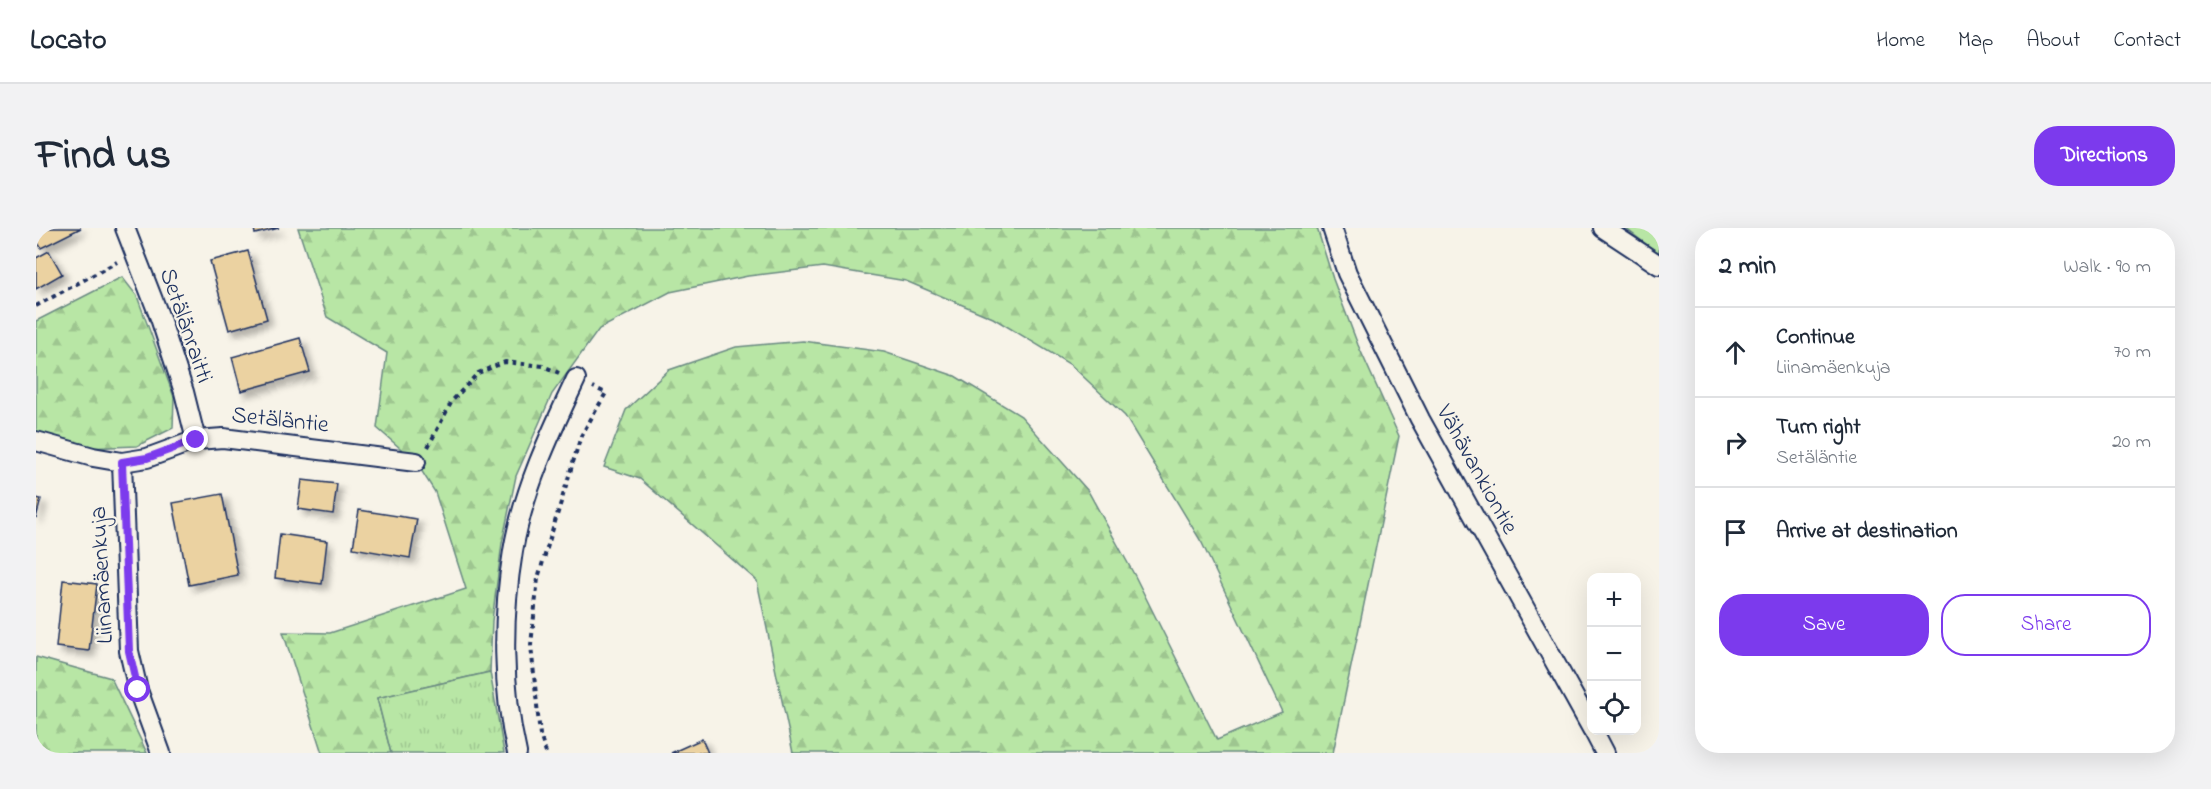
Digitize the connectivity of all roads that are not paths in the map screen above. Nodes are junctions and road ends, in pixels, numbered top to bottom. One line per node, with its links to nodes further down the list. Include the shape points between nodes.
1 (125, 228): 6 (street, Setälänraitti, via 160,318)
2 (1332, 228): 10 (street, Vähävankiontie, via 1347,273 1420,419)
3 (1604, 228): 4 (street)
4 (1659, 265)
5 (576, 379): 13 (street, via 533,479 513,551 506,670)
6 (196, 440): 8 (street, Setäläntie, via 147,458); 9 (street, Setäläntie, via 223,438)
7 (36, 441): 8 (street, Setäläntie)
8 (122, 462): 12 (street, Liinamäenkuja, via 129,651 138,690)
9 (416, 462)
10 (1587, 721)
11 (1595, 735): 14 (street, Vähävankiontie)
12 (161, 753)
13 (517, 753)
14 (1605, 753)

